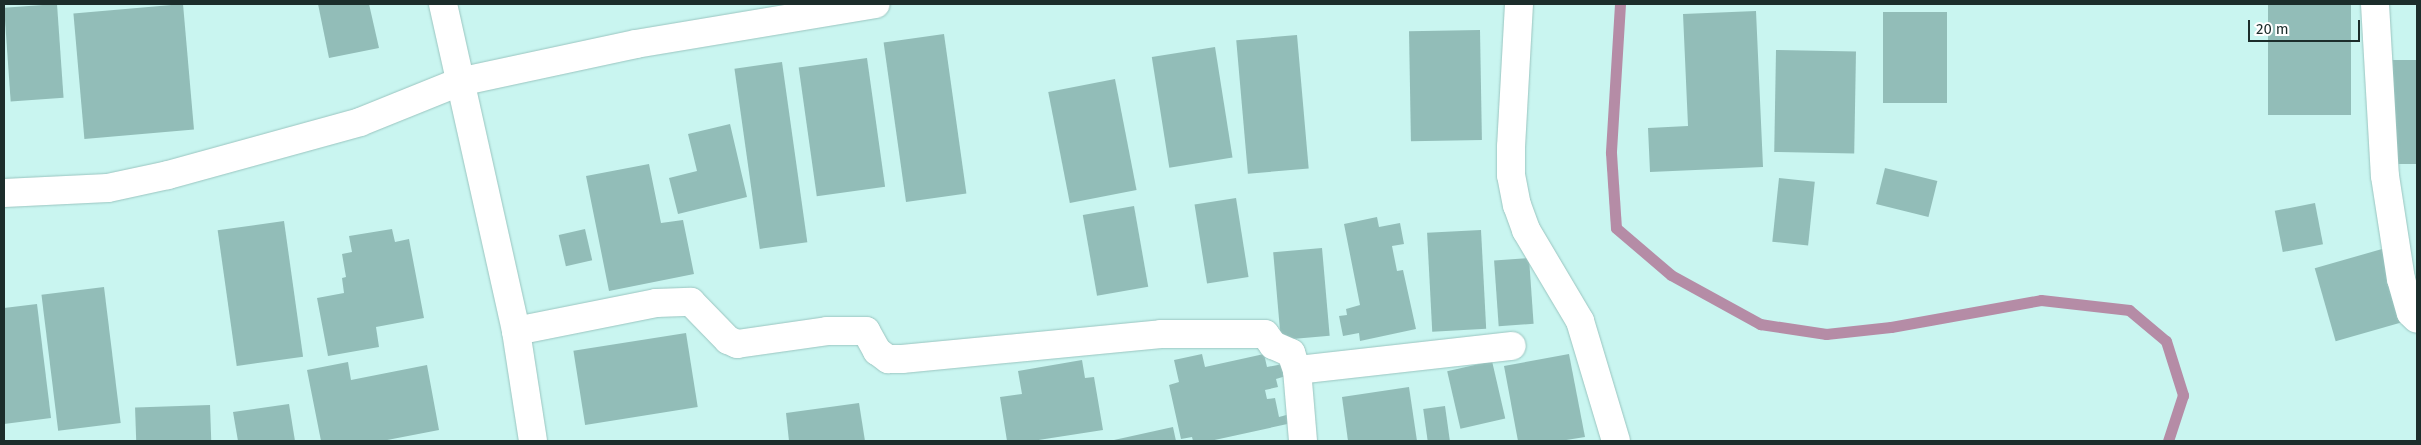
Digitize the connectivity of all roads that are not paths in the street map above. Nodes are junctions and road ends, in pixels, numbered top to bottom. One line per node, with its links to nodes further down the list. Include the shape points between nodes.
1 (443, 4): 5 (street)
2 (876, 4): 5 (street, via 636,44)
3 (1519, 4): 13 (street, via 1511,147 1511,175 1517,205 1526,230 1580,321)
4 (2375, 4): 7 (street, via 2385,176 2401,279 2411,313)
5 (459, 82): 6 (street, via 360,122 168,175 108,188); 8 (street)
6 (4, 193)
7 (2417, 319)
8 (516, 331): 10 (street, via 656,303 691,302 728,340 737,344 827,331 866,331 877,351 888,359 902,359 1161,334 1265,334 1273,345 1291,353); 11 (street)
9 (1512, 346): 10 (street)
10 (1297, 370): 12 (street)
11 (533, 441)
12 (1303, 441)
13 (1616, 441)

